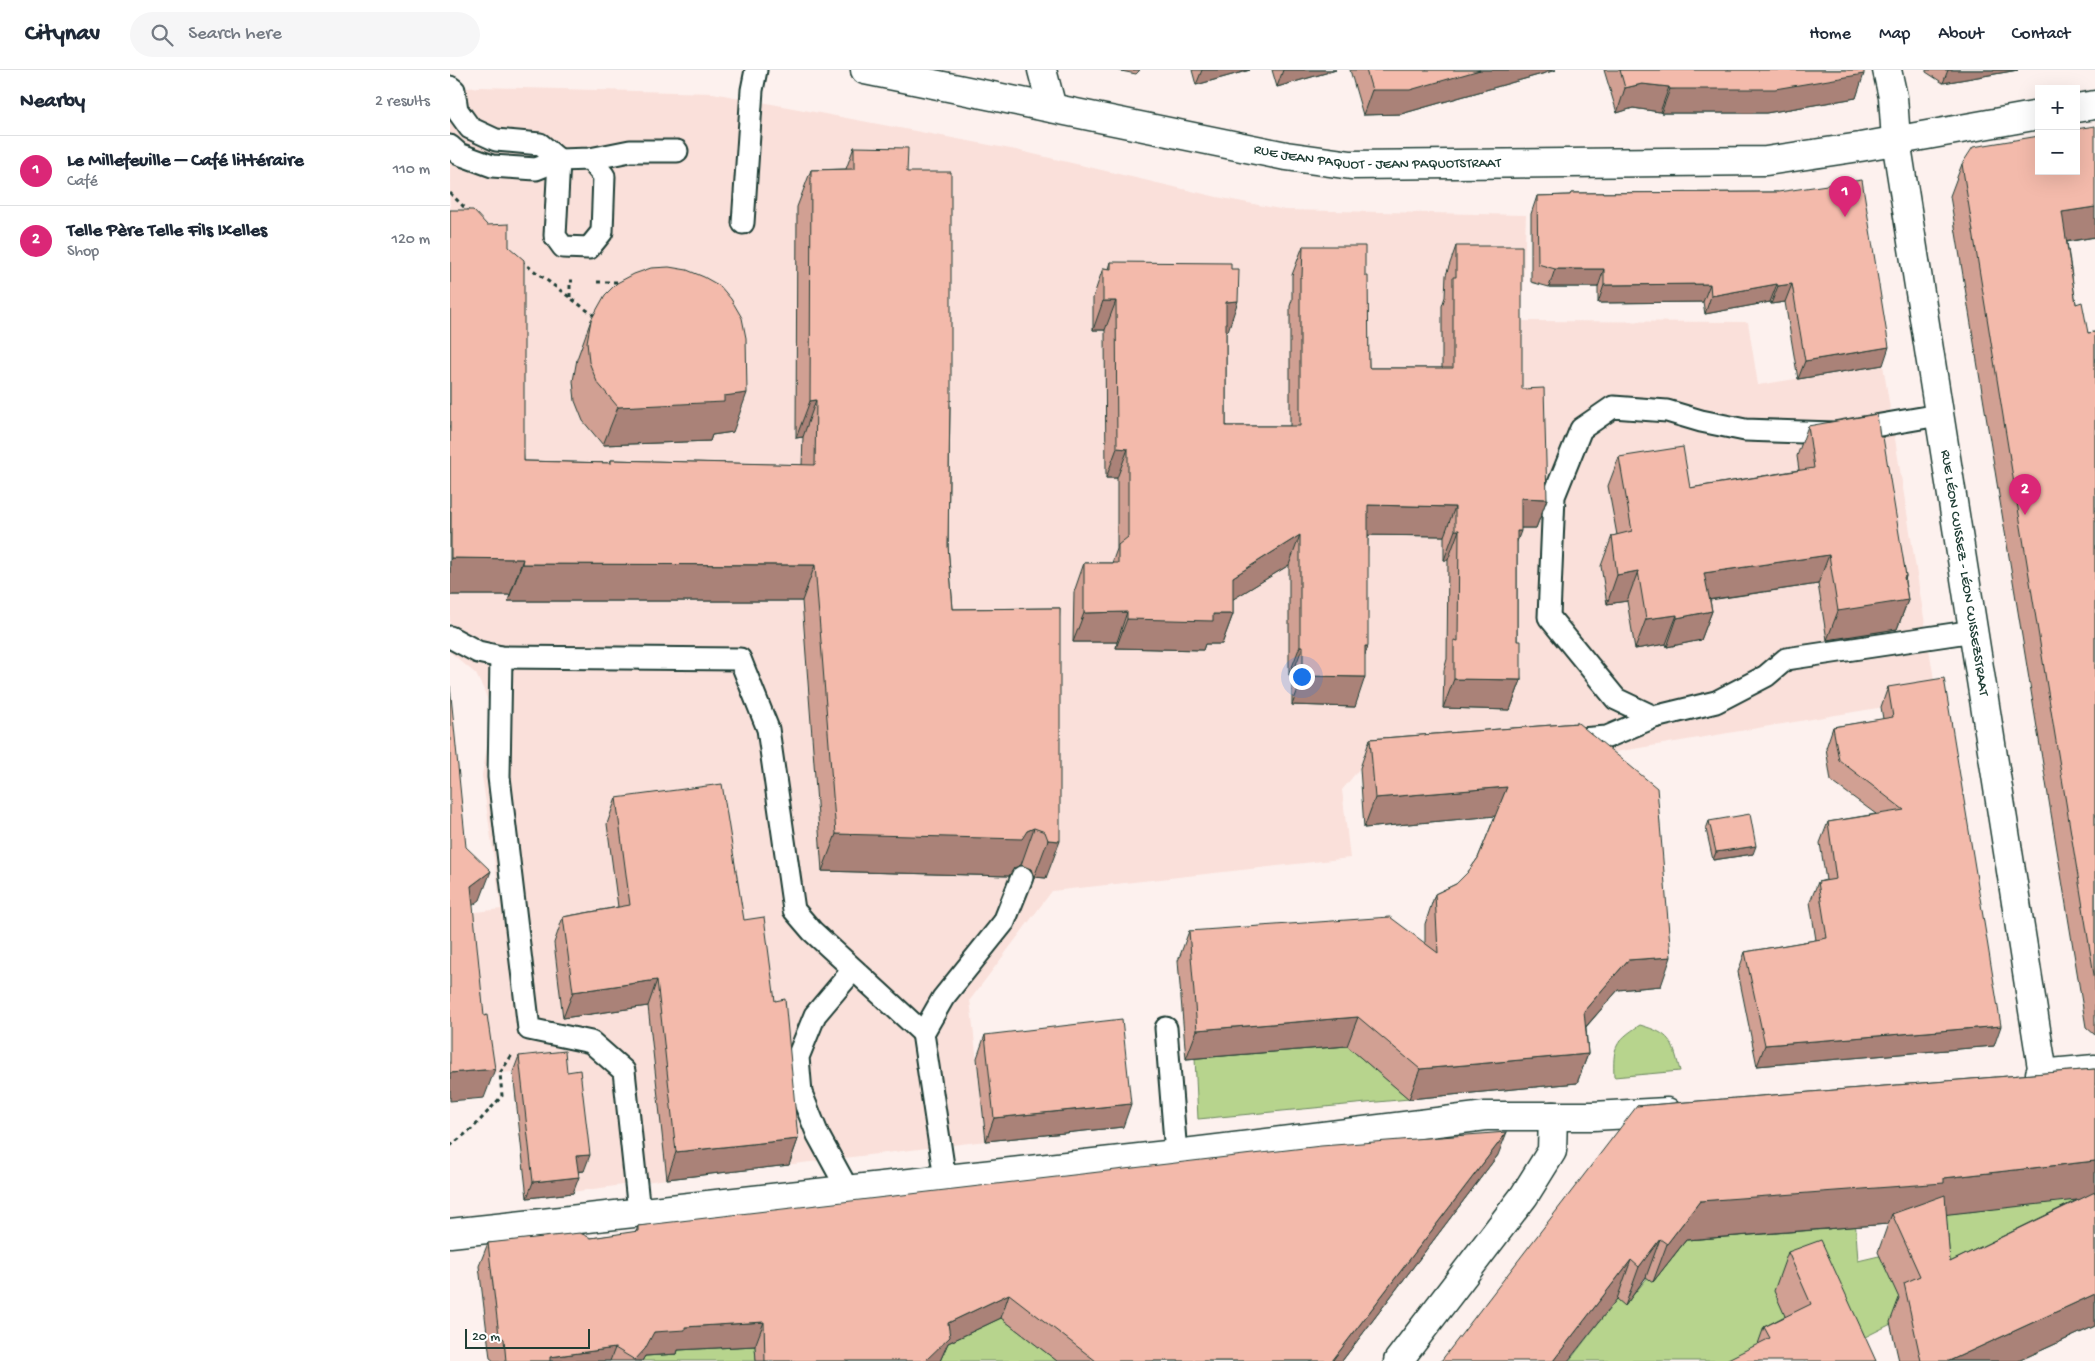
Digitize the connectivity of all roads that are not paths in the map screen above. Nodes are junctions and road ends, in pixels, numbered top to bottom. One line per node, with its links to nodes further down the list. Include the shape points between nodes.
1 (756, 70): 15 (lane)
2 (865, 70): 8 (street, RUE JEAN PAQUOT - JEAN PAQUOTSTRAAT)
3 (1042, 70): 8 (street)
4 (1888, 70): 10 (street, RUE LÉON CUISSEZ - LÉON CUISSEZSTRAAT)
5 (450, 87): 13 (lane, via 454,90 457,110 470,128 496,140 540,144)
6 (2095, 105): 7 (street)
7 (2080, 107)
8 (1052, 108): 10 (street, RUE JEAN PAQUOT - JEAN PAQUOTSTRAAT, via 1286,156 1351,165 1766,161)
9 (2035, 116): 10 (street, RUE JEAN PAQUOT - JEAN PAQUOTSTRAAT)
10 (1896, 140): 16 (street, RUE LÉON CUISSEZ - LÉON CUISSEZSTRAAT)
11 (450, 146): 13 (lane, via 459,154 492,166 536,169)
12 (677, 150): 14 (lane, via 630,151)
13 (559, 160): 14 (lane); 14 (lane, via 555,236 563,247 589,248 602,232 604,176)
14 (590, 160)
15 (743, 223)
16 (1939, 415): 17 (street, RUE LÉON CUISSEZ - LÉON CUISSEZSTRAAT); 20 (lane, via 1834,433 1745,430 1701,422 1668,411 1612,407 1581,429 1554,496 1550,617 1616,700)
17 (1974, 630): 20 (lane, via 1786,658 1766,676 1716,702); 26 (street, RUE LÉON CUISSEZ - LÉON CUISSEZSTRAAT, via 2031,1075)
18 (450, 637): 19 (lane, via 478,652)
19 (501, 657): 23 (lane, via 740,659 768,728 794,910); 32 (lane, via 499,778 529,1029 591,1042 624,1071)
20 (1654, 717): 21 (lane, via 1607,737)
21 (1552, 742)
22 (1022, 877): 25 (lane, via 1004,922 943,998)
23 (853, 970): 25 (lane); 31 (lane, via 814,1015 798,1057 801,1093 818,1135)
24 (1166, 1028): 29 (lane)
25 (923, 1033): 30 (lane)
26 (2095, 1069)
27 (1690, 1110): 28 (street, via 1636,1115)
28 (1552, 1116): 29 (street, via 1486,1116); 34 (street, via 1552,1151 1524,1196)
29 (1176, 1154): 30 (street)
30 (946, 1179): 31 (street)
31 (848, 1190): 32 (street)
32 (640, 1212): 33 (street)
33 (450, 1233)
34 (1398, 1361)

